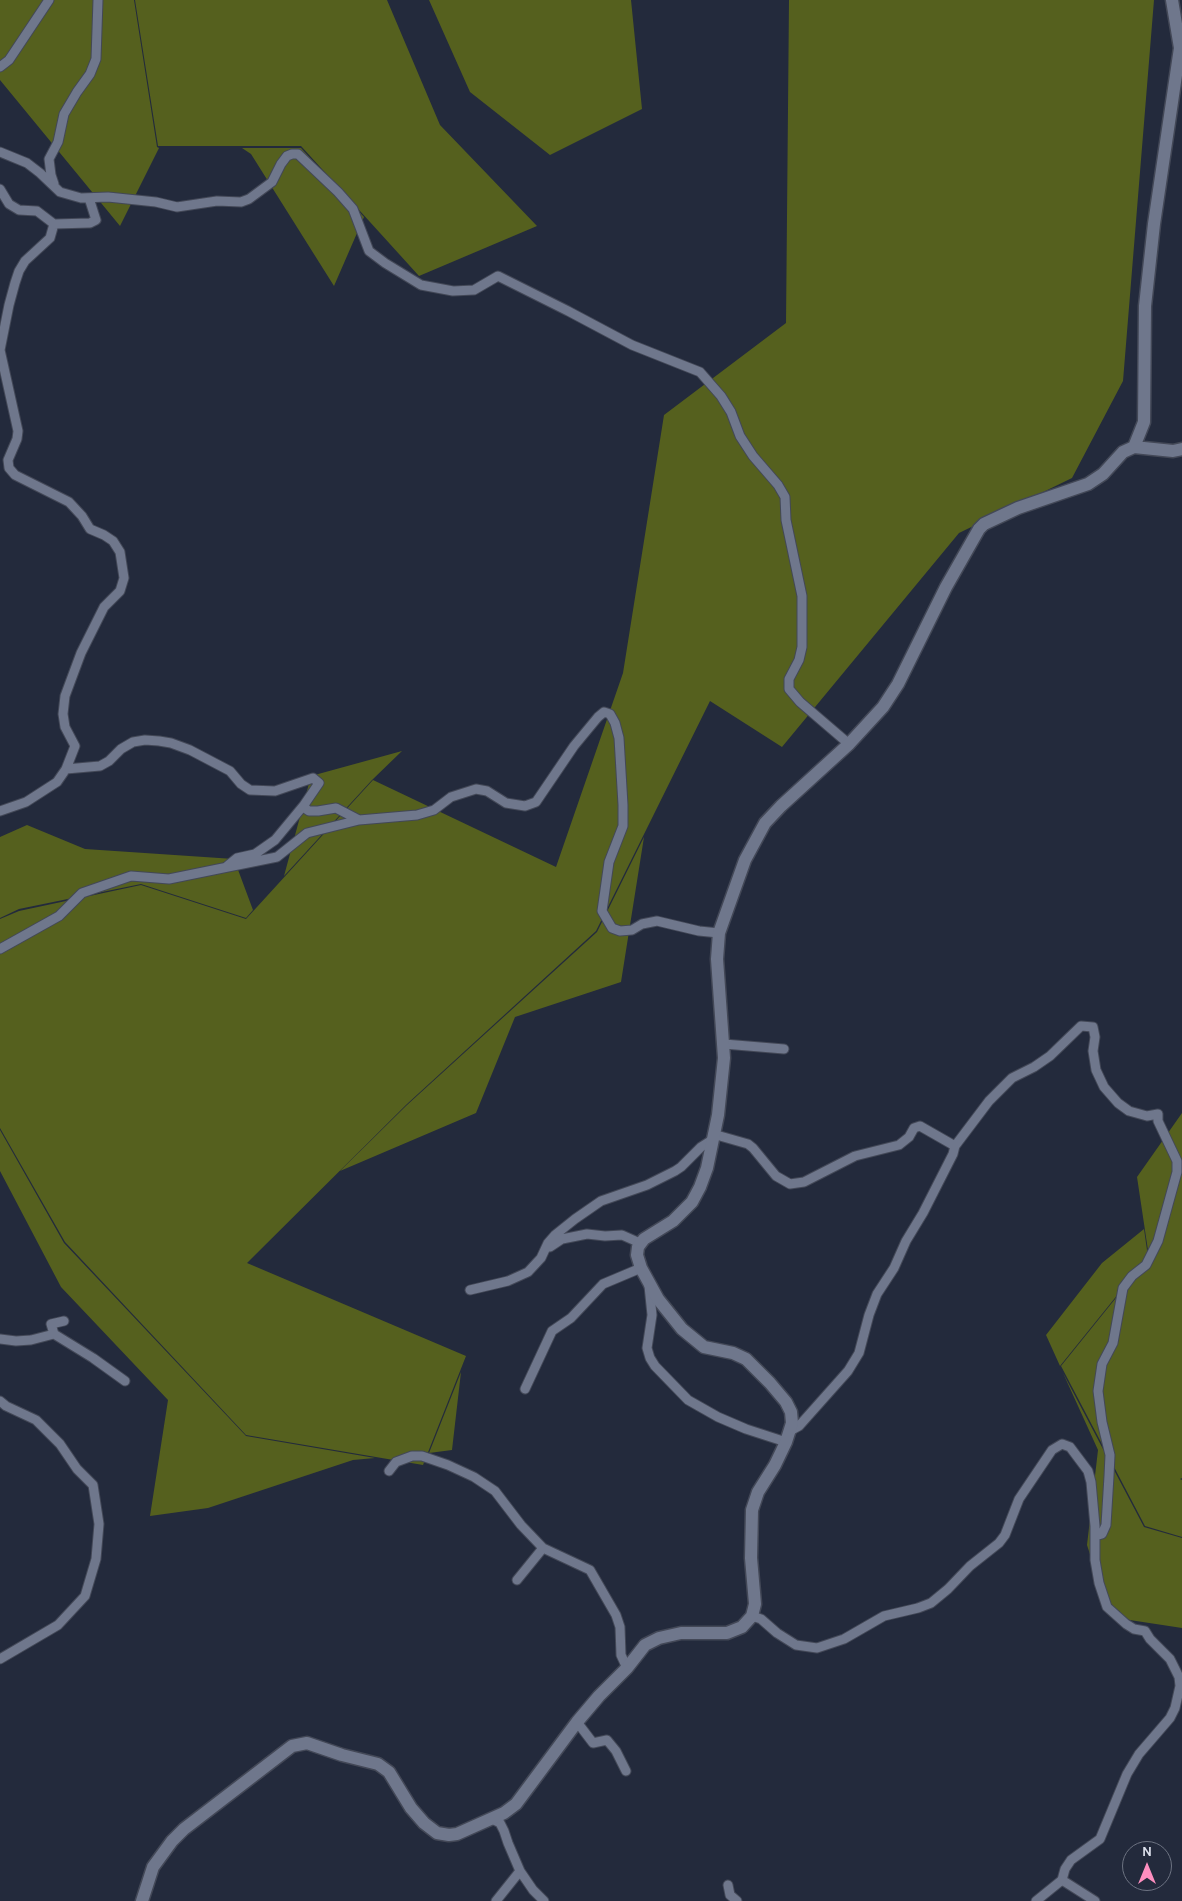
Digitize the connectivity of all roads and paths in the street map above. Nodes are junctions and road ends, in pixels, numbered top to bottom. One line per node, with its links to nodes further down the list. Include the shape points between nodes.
1 (49, 0): 4 (street, via 9,60)
2 (98, 0): 6 (street, via 96,59 64,114 58,142)
3 (1172, 0): 12 (street, via 1180,48 1145,306 1144,422)
4 (0, 67)
5 (0, 152): 7 (street)
6 (49, 159): 7 (street); 9 (street, via 50,175)
7 (31, 166): 9 (street)
8 (0, 189): 11 (street, via 9,204 19,210 37,211)
9 (56, 189): 10 (street)
10 (89, 198): 11 (street, via 96,220); 14 (street, via 108,197 177,207 217,201 241,202 264,190 287,156 298,154 353,209 369,250 421,285 453,291 474,290 498,276 632,345 700,372 721,396 740,436 785,497 786,520 802,596 802,647 788,679 789,689)
11 (54, 224): 15 (street, via 50,238 25,260 19,271 0,350 18,430 8,460 16,475 69,502 90,529 113,541 120,552 124,578 120,591 104,607 81,653 65,696 65,727 75,746)
12 (1134, 447): 13 (street); 14 (street, via 1123,452 1103,474 1088,484 1018,508 979,529 898,684 872,721)
13 (1182, 449)
14 (849, 744): 20 (street, via 765,823 745,860)
15 (66, 769): 16 (street, via 100,766 133,742 171,743 230,771 250,790 275,791 313,778 319,784); 17 (street, via 57,782 26,802)
16 (304, 805): 18 (street, via 309,811 336,808); 19 (street, via 275,840 256,854 237,858)
17 (0, 811)
18 (359, 820): 19 (street, via 307,833 276,857); 20 (street, via 417,815 434,810 451,797 476,789 515,805 536,802 574,746 604,712 610,714 619,738 624,805 623,826 609,862 602,912 612,928 620,932 657,921)
19 (224, 868): 21 (street, via 169,878 131,876 82,893 59,916)
20 (719, 933): 22 (street, via 717,959)
21 (0, 949)
22 (724, 1044): 23 (street); 24 (street, via 722,1088)
23 (784, 1049)
24 (713, 1137): 25 (street, via 748,1144 776,1176 790,1184 804,1182 855,1156 899,1145 905,1142 914,1128 920,1126); 26 (street, via 704,1177 692,1202 673,1221); 27 (street, via 682,1167 647,1185 601,1201 564,1227)
25 (955, 1146): 37 (street, via 923,1213 877,1294 859,1353 848,1371); 39 (street, via 989,1101 1012,1078 1050,1056 1081,1026 1093,1027 1096,1070 1104,1087 1129,1111 1147,1116 1158,1114 1158,1121 1177,1161 1177,1172 1158,1241 1146,1265 1132,1276 1124,1288 1113,1343 1102,1364 1098,1391 1110,1455 1106,1525 1102,1534)
26 (640, 1243): 27 (street, via 622,1235 587,1234 562,1239); 28 (street, via 637,1256)
27 (544, 1252): 30 (street, via 523,1275)
28 (641, 1268): 29 (street); 35 (street, via 603,1284 571,1318 552,1331)
29 (649, 1283): 37 (street, via 671,1316 699,1344 741,1356 753,1364 789,1407 792,1418); 37 (street, via 652,1315 647,1348 655,1366 688,1400 718,1417 746,1429)
30 (470, 1290)
31 (64, 1321): 32 (street, via 50,1324)
32 (54, 1334): 33 (street, via 31,1340); 34 (street)
33 (0, 1339)
34 (125, 1381)
35 (525, 1389)
36 (0, 1400): 43 (street, via 36,1420 60,1444 93,1486 98,1524 96,1559 85,1596 58,1625)
37 (788, 1436): 42 (street, via 752,1510 751,1558 755,1604)
38 (389, 1471): 40 (street, via 396,1462 422,1456 474,1477 495,1491)
39 (1095, 1536): 42 (street, via 1088,1471 1070,1447 1062,1444 1052,1450 1019,1499 999,1543 931,1603 884,1616 844,1639 817,1648 796,1645); 51 (street, via 1095,1560 1107,1607 1126,1624 1145,1631 1170,1659 1180,1686 1170,1718 1139,1754 1127,1774 1103,1835 1067,1864)
40 (543, 1548): 41 (street); 44 (street, via 590,1570 616,1615 621,1655)
41 (516, 1580)
42 (752, 1616): 44 (street, via 742,1627 727,1633 659,1638 645,1645)
43 (0, 1659)
44 (627, 1668): 45 (street)
45 (577, 1722): 46 (street, via 593,1744 607,1740); 47 (street, via 528,1790)
46 (626, 1770)
47 (508, 1810): 48 (street); 49 (street)
48 (492, 1818): 49 (street); 53 (street, via 457,1834 437,1833 417,1816 384,1767 314,1744 300,1743 285,1750 172,1841 153,1868)
49 (504, 1831): 50 (street)
50 (520, 1871): 54 (street); 55 (street)
51 (1062, 1880): 57 (street); 58 (street)
52 (728, 1885): 56 (street, via 730,1895)
53 (142, 1901)
54 (496, 1901)
55 (544, 1901)
56 (737, 1901)
57 (1036, 1901)
58 (1095, 1901)

